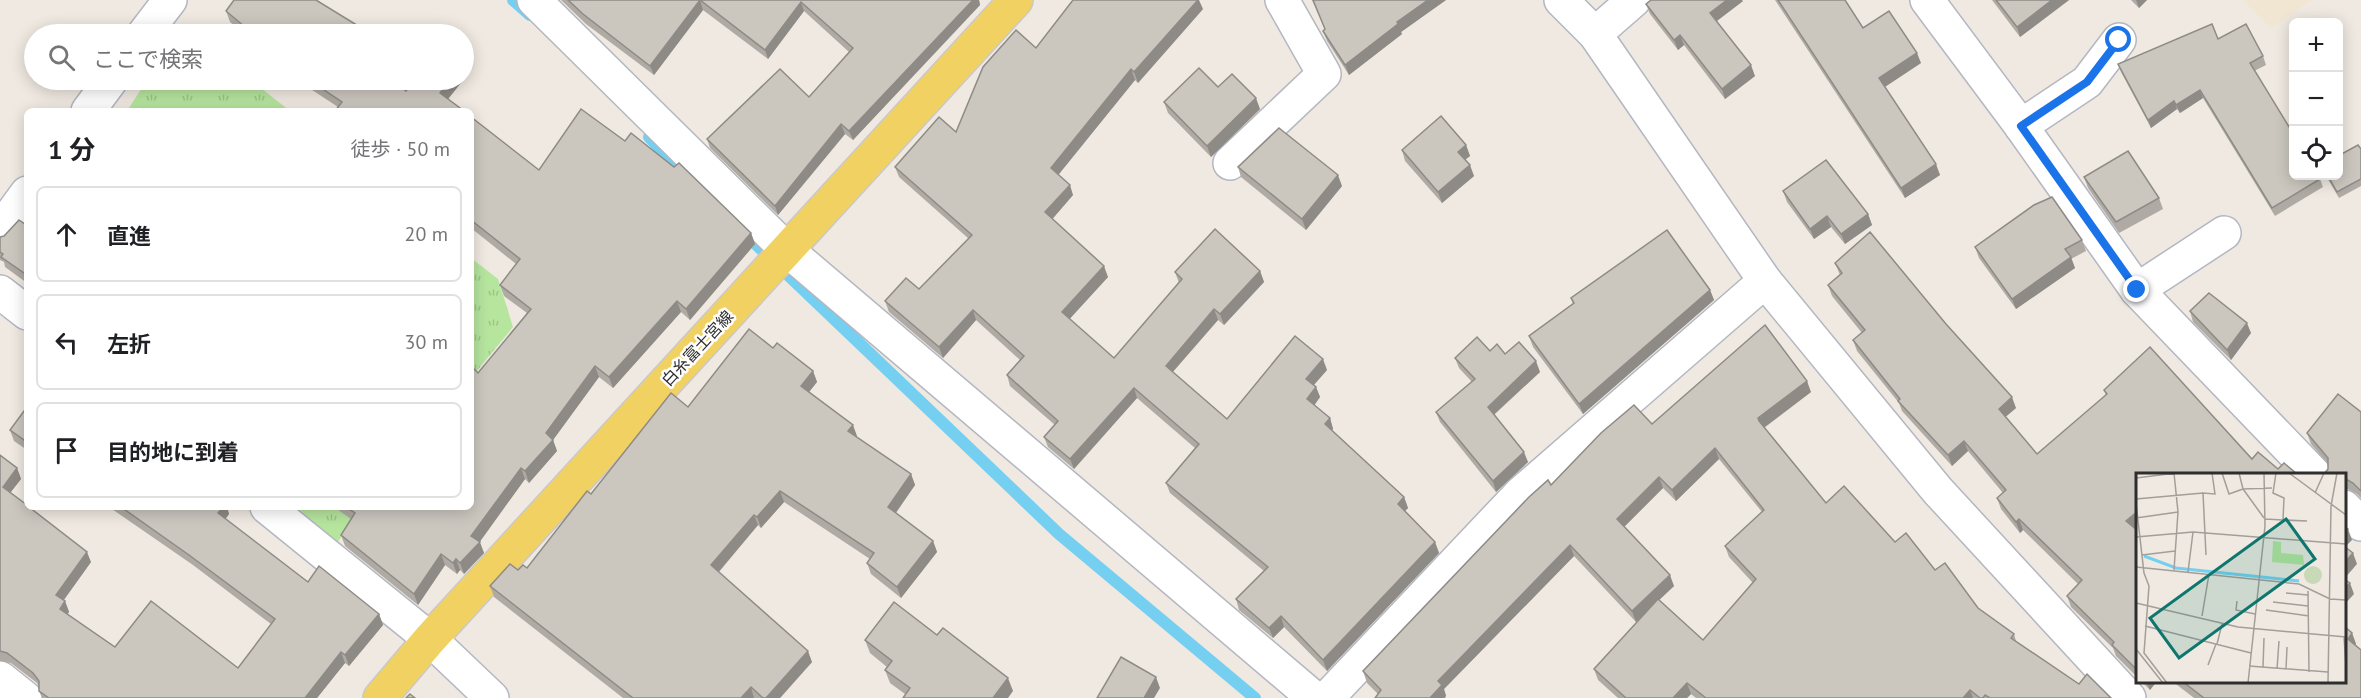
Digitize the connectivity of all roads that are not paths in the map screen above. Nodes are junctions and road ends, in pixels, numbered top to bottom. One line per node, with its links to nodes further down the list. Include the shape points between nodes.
1 (170, 0): 8 (street)
2 (534, 0): 18 (street)
3 (1016, 0): 18 (main road, 白糸富士宮線)
4 (1282, 0): 14 (street, via 1324,74)
5 (1561, 0): 9 (street)
6 (1634, 0): 9 (street)
7 (1927, 0): 13 (street)
8 (152, 24)
9 (1595, 34): 19 (street)
10 (2119, 40): 13 (street, via 2087,82)
11 (104, 90): 12 (street)
12 (90, 108)
13 (2021, 126): 20 (street)
14 (1230, 164)
15 (24, 197): 16 (street)
16 (0, 230)
17 (2224, 233): 20 (street)
18 (788, 250): 27 (main road, 白糸富士宮線); 32 (street)
19 (1766, 281): 33 (street, via 1520,494); 34 (street, via 1938,491)
20 (2137, 290): 23 (street)
21 (0, 292): 22 (street)
22 (24, 311)
23 (2313, 473)
24 (2346, 509): 26 (street)
25 (271, 510): 27 (street)
26 (2361, 524)
27 (430, 639): 30 (main road, 白糸富士宮線); 31 (street)
28 (0, 678): 29 (street)
29 (25, 698)
30 (380, 698)
31 (492, 698)
32 (1314, 698)
33 (1328, 698)
34 (2129, 698)

